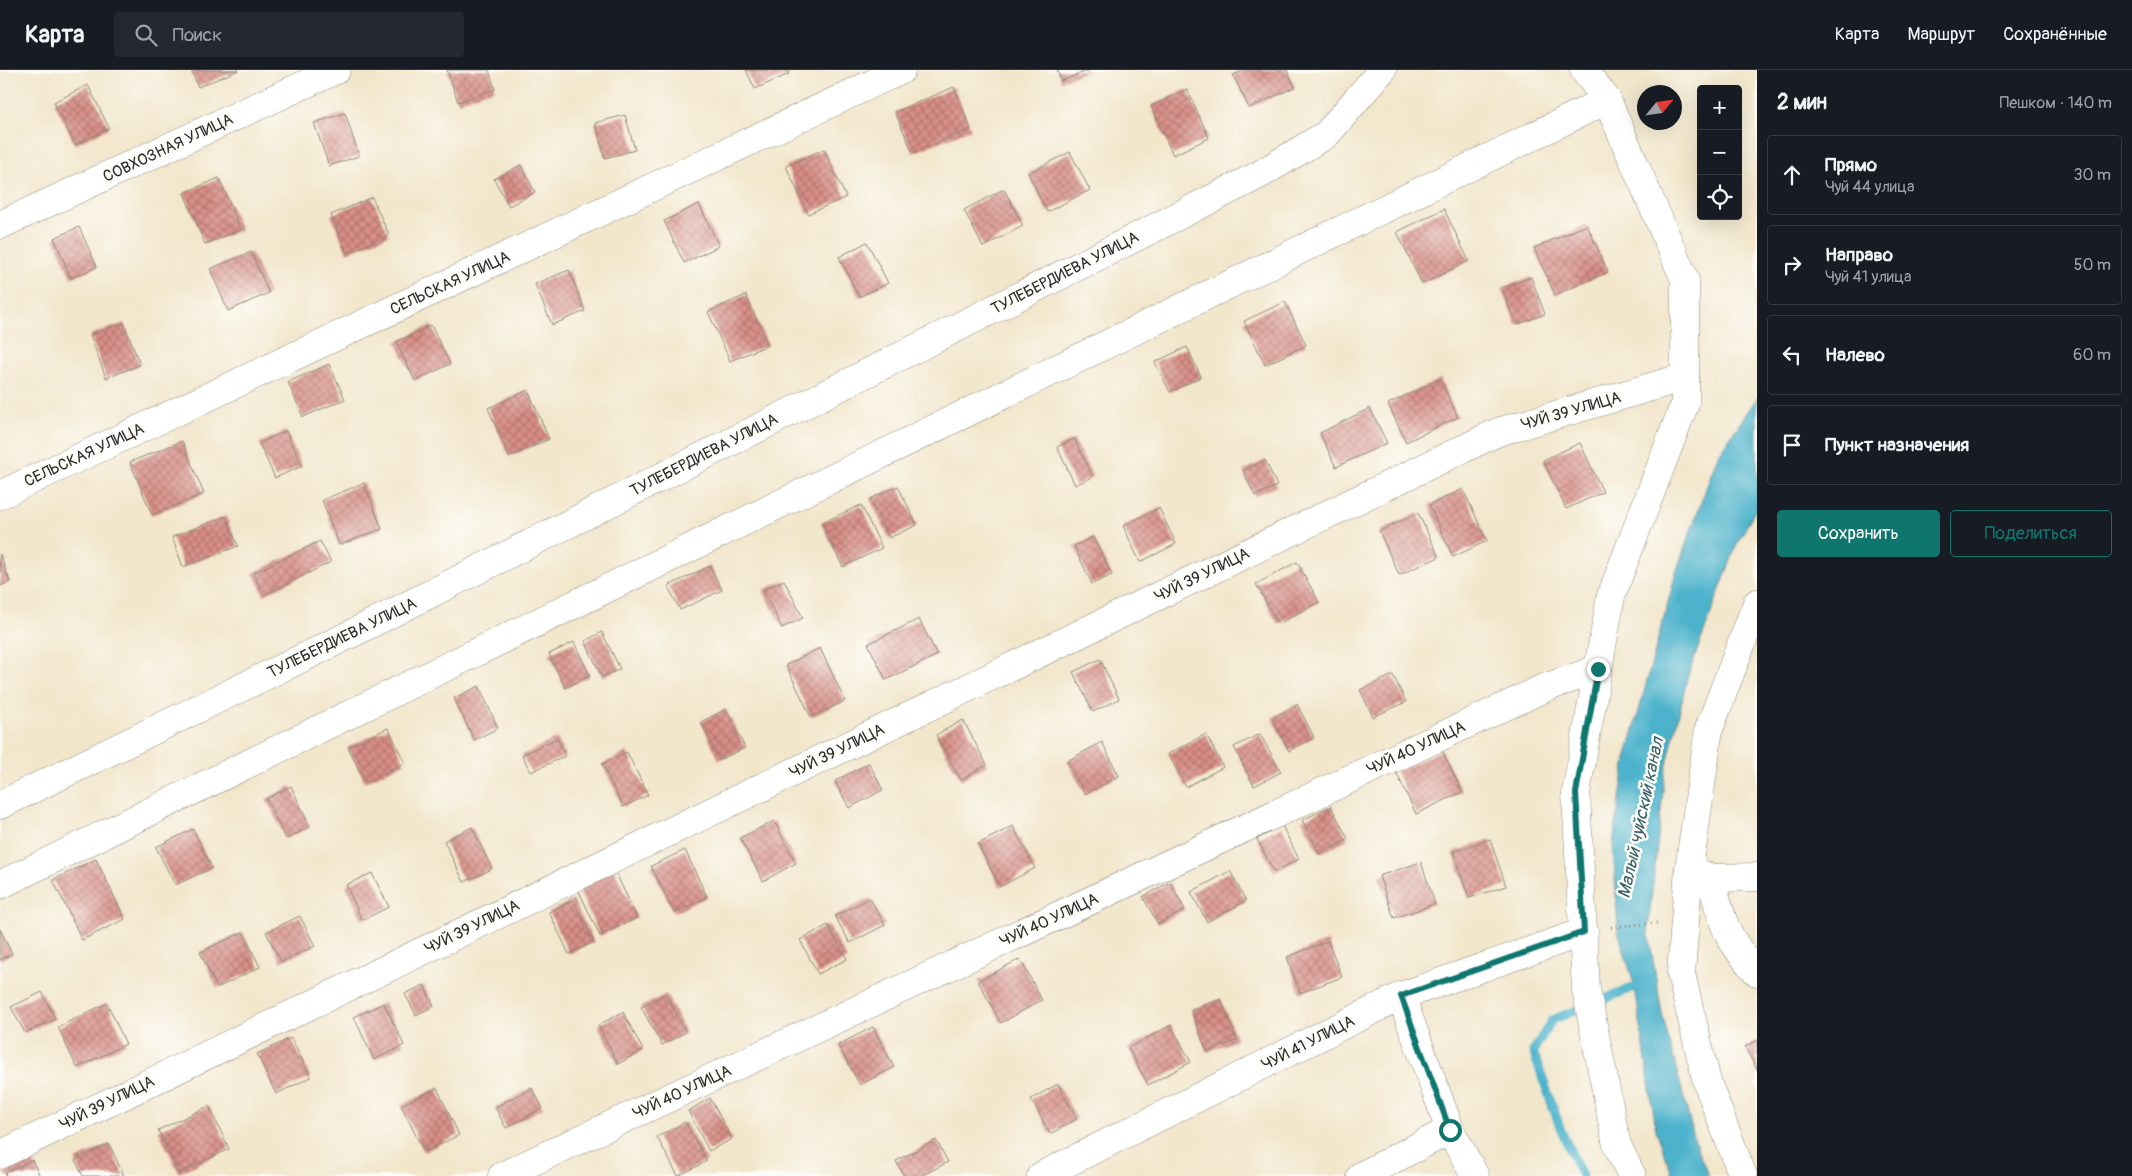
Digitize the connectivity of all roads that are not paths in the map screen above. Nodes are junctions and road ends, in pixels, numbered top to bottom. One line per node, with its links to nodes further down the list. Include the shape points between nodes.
1 (336, 70): 6 (street, СОВХОЗНАЯ УЛИЦА)
2 (900, 70): 8 (street, СЕЛЬСКАЯ УЛИЦА)
3 (1382, 70): 11 (street, ТУЛЕБЕРДИЕВА УЛИЦА, via 1327,134 1259,175 338,640)
4 (1584, 70): 5 (street)
5 (1606, 100): 7 (street, via 1685,280); 14 (street)
6 (0, 225)
7 (1685, 377): 10 (street, via 1685,403 1611,596); 19 (street, ЧУЙ 39 УЛИЦА, via 1498,432)
8 (0, 495)
9 (1757, 603): 12 (street, via 1709,729)
10 (1598, 669): 15 (street, via 1576,793); 20 (street, ЧУЙ 40 УЛИЦА, via 1542,689)
11 (0, 805)
12 (1700, 874): 13 (street); 16 (street, via 1738,952); 25 (street, via 1681,974 1707,1082)
13 (1757, 877)
14 (0, 885)
15 (1596, 929): 17 (street, ЧУЙ 41 УЛИЦА); 24 (street, via 1588,1000 1618,1145)
16 (1757, 972)
17 (1401, 996): 18 (street); 21 (street, ЧУЙ 41 УЛИЦА)
18 (1450, 1130): 22 (street); 23 (street)
19 (0, 1154)
20 (502, 1176)
21 (1041, 1176)
22 (1361, 1176)
23 (1475, 1176)
24 (1632, 1176)
25 (1743, 1176)

